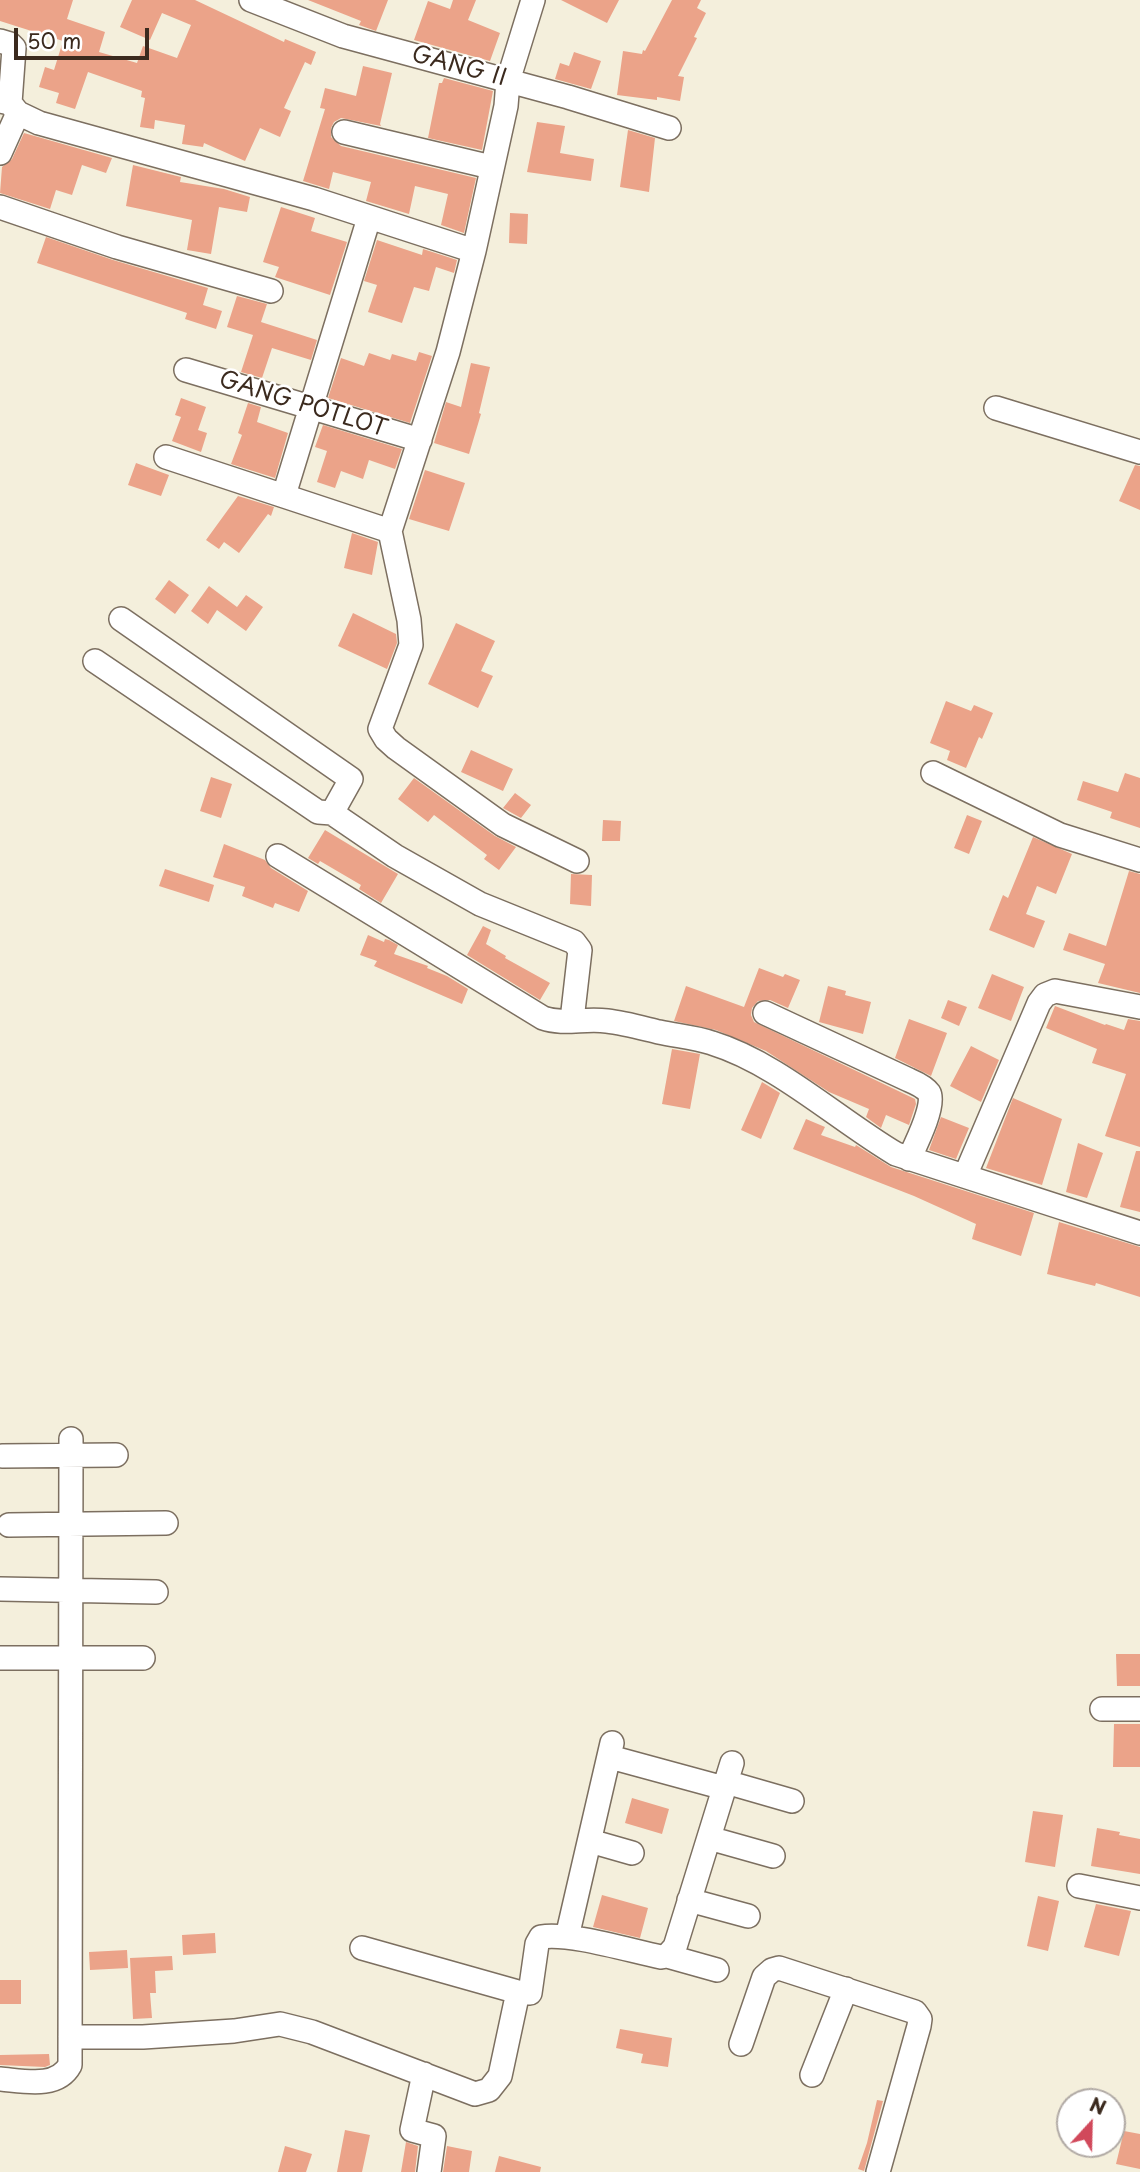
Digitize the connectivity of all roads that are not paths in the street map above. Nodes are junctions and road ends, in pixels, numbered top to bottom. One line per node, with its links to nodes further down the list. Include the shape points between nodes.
1 (251, 0): 4 (street, GANG II, via 344,36)
2 (533, 0): 4 (street)
3 (0, 41): 5 (street, via 14,48)
4 (508, 81): 6 (street, GANG II); 9 (street)
5 (9, 106): 8 (street); 11 (street, via 39,123)
6 (668, 128)
7 (344, 132): 9 (street)
8 (0, 153)
9 (491, 167): 12 (street)
10 (0, 207): 13 (street, via 117,247)
11 (369, 218): 12 (street); 15 (street)
12 (474, 251): 17 (street)
13 (271, 291)
14 (186, 370): 15 (street, GANG POTLOT)
15 (311, 405): 17 (street, GANG POTLOT); 20 (street)
16 (996, 408): 18 (street)
17 (420, 440): 21 (street)
18 (1140, 452)
19 (166, 457): 20 (street)
20 (284, 495): 21 (street)
21 (390, 531): 28 (street, via 411,645 380,729 396,748 503,825)
22 (121, 620): 25 (street, via 351,779)
23 (96, 661): 25 (street, via 318,812)
24 (933, 772): 27 (street, via 1060,835)
25 (332, 813): 31 (street, via 395,856 480,904 574,942 579,950)
26 (278, 856): 31 (street, via 543,1018)
27 (1140, 860)
28 (577, 861)
29 (1140, 1007): 33 (street, via 1055,991 1045,995)
30 (765, 1013): 32 (street, via 928,1092 929,1110)
31 (572, 1020): 32 (street, via 607,1020 685,1036 746,1055 860,1132)
32 (909, 1159): 33 (street)
33 (965, 1176): 34 (street)
34 (1140, 1233)
35 (71, 1447): 36 (street); 37 (street); 39 (street)
36 (116, 1455)
37 (2, 1456)
38 (166, 1522): 39 (street)
39 (71, 1524): 40 (street); 42 (street)
40 (9, 1525)
41 (0, 1589): 42 (street)
42 (71, 1592): 43 (street); 45 (street)
43 (156, 1592)
44 (0, 1658): 45 (street)
45 (70, 1658): 46 (street); 65 (street)
46 (143, 1658)
47 (1102, 1709): 48 (street)
48 (1140, 1709)
49 (727, 1778): 50 (street); 51 (street); 52 (street, via 611,1750)
50 (792, 1801)
51 (709, 1838): 54 (street); 57 (street)
52 (590, 1842): 53 (street); 59 (street)
53 (632, 1853)
54 (773, 1856)
55 (1079, 1885): 56 (street)
56 (1140, 1898)
57 (689, 1900): 58 (street); 61 (street, via 675,1947)
58 (748, 1916)
59 (567, 1937): 61 (street); 64 (street, via 541,1937 530,1993)
60 (362, 1948): 64 (street)
61 (667, 1956): 62 (street)
62 (717, 1970)
63 (846, 1989): 66 (street, via 791,1971 772,1970 764,1977); 68 (street); 71 (street, via 908,2008 920,2019)
64 (518, 1992): 67 (street, via 500,2076 489,2090 475,2094)
65 (70, 2038): 67 (street, via 234,2031 280,2024); 69 (street, via 70,2065 57,2080)
66 (741, 2044)
67 (424, 2074): 70 (street, via 412,2130 434,2136)
68 (812, 2075)
69 (0, 2079)
70 (429, 2172)
71 (878, 2172)

